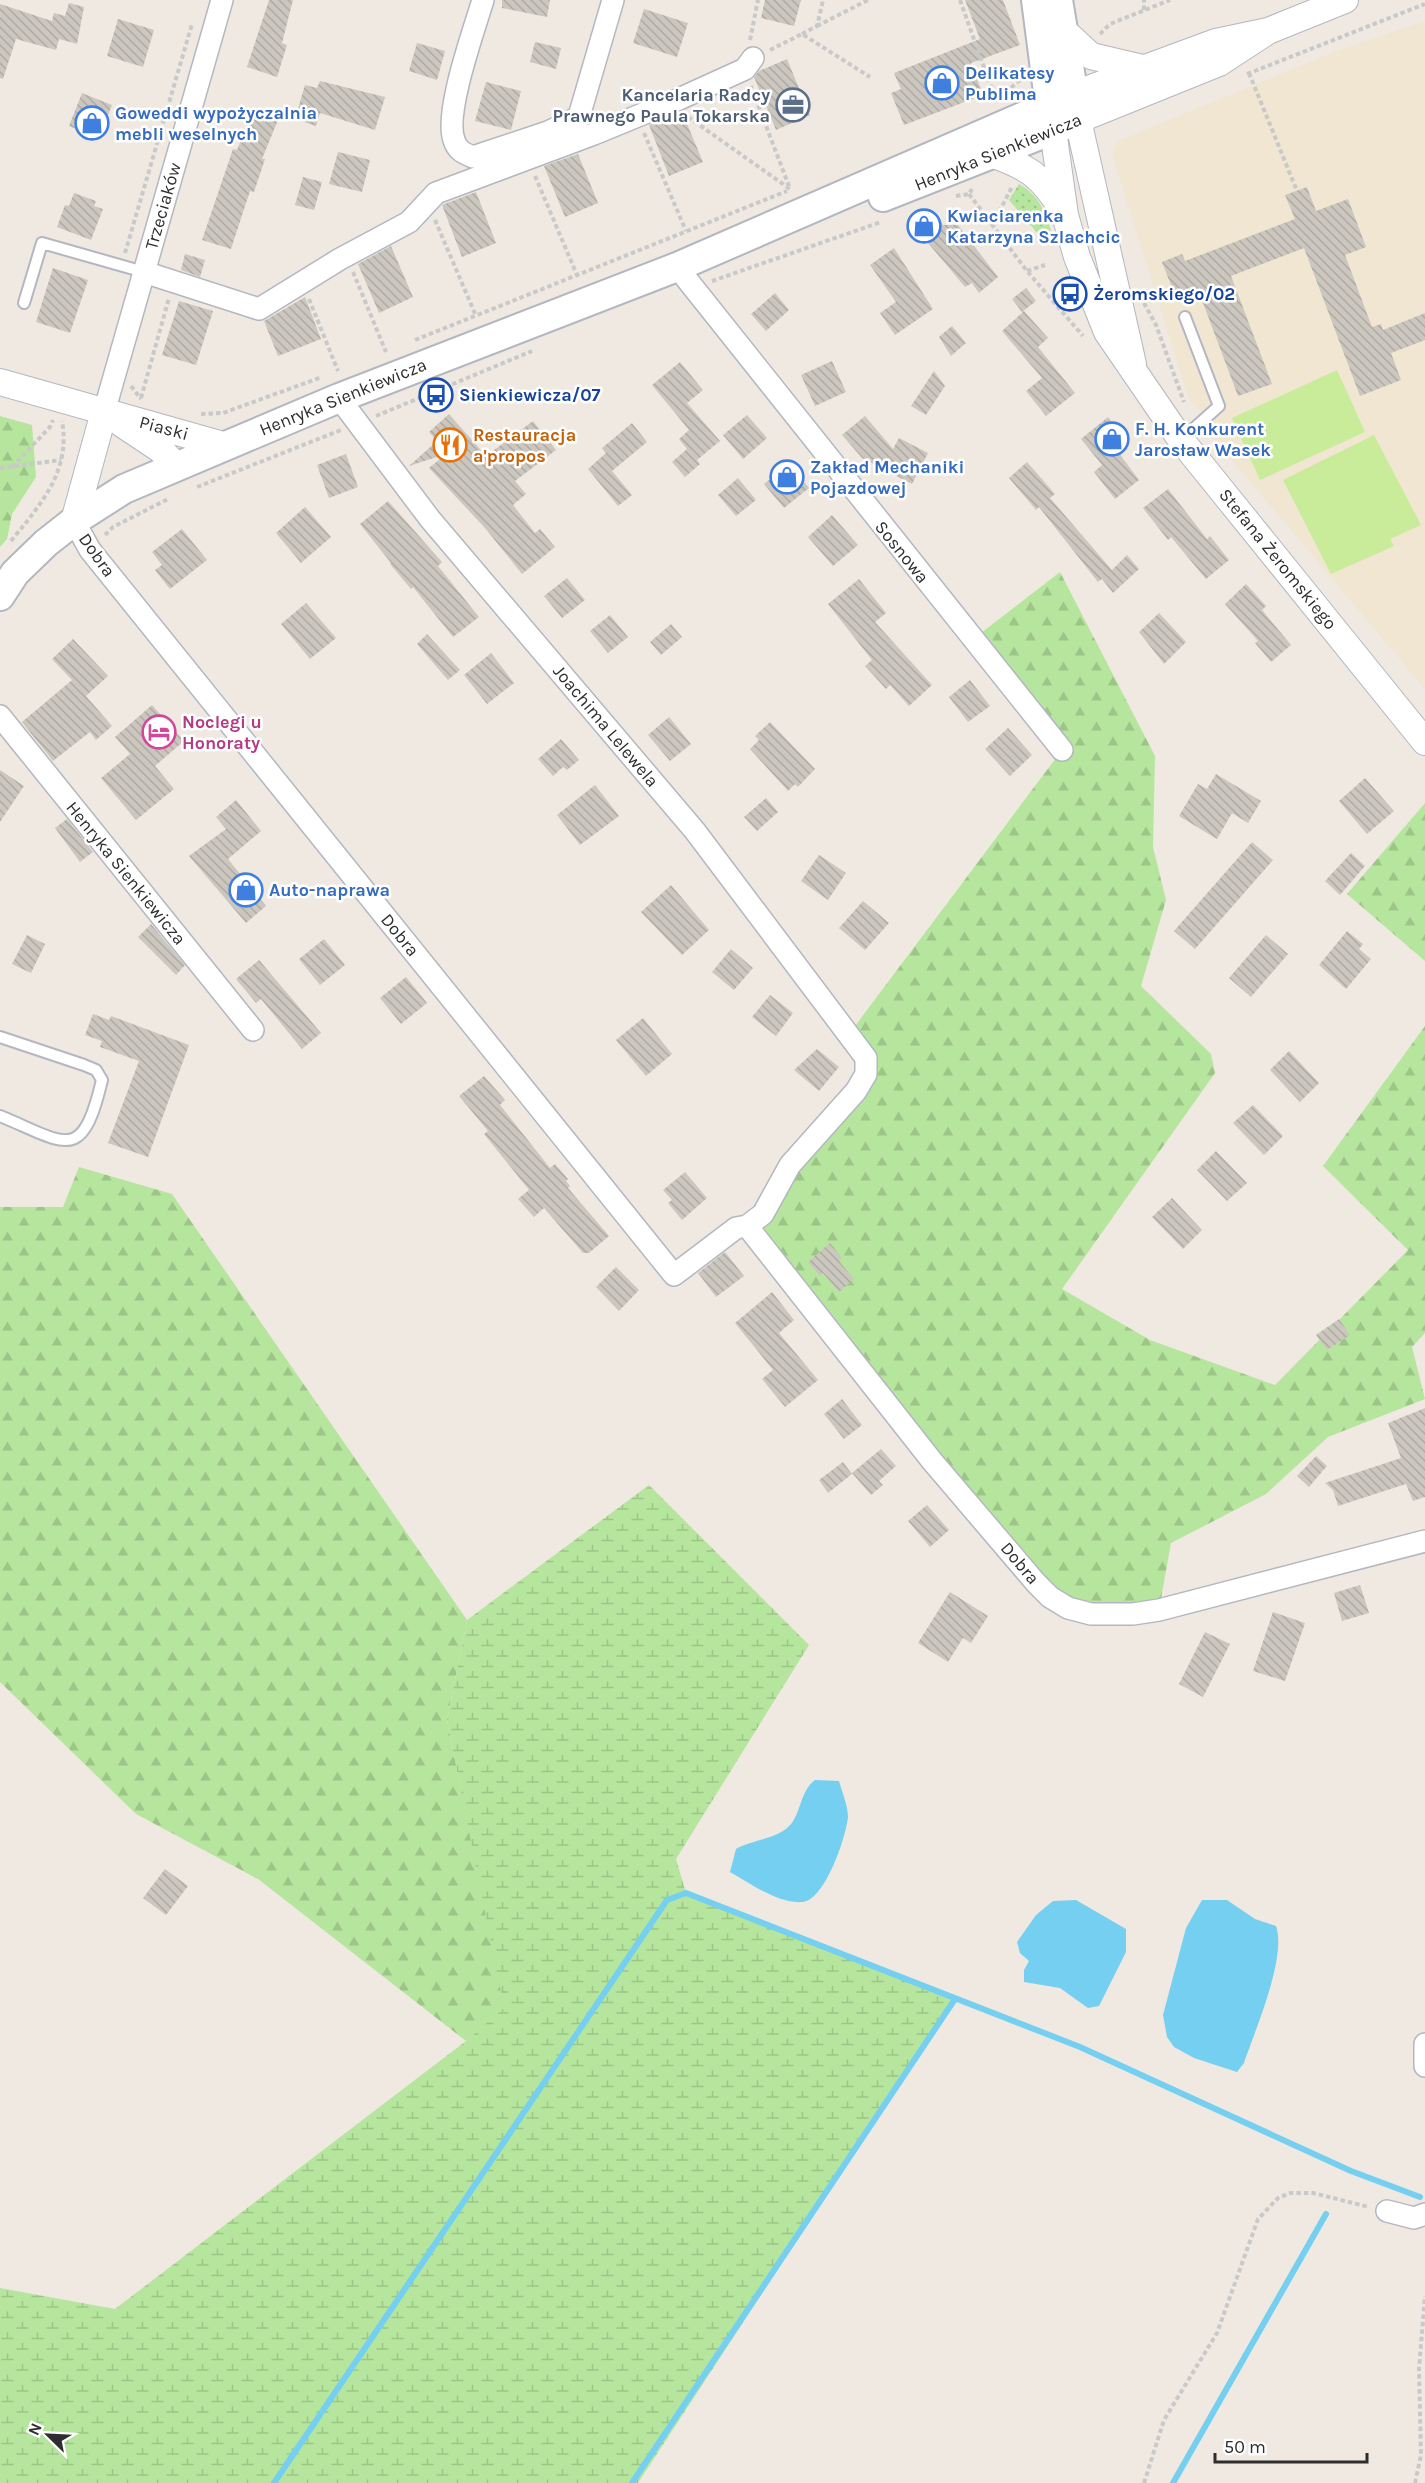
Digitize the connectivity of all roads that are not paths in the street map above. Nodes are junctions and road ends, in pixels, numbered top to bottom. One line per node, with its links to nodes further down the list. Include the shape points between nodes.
1 (222, 0): 17 (street, Trzeciaków)
2 (483, 0): 12 (street, via 452,113 453,138 459,151 473,157 548,132)
3 (613, 0): 12 (street)
4 (1036, 0): 11 (main road)
5 (1058, 0): 7 (main road)
6 (1343, 0): 8 (street, Henryka Sienkiewicza)
7 (1064, 31): 10 (street, via 1091,56); 11 (main road)
8 (1268, 31): 10 (street, Henryka Sienkiewicza, via 1216,42); 11 (street, Henryka Sienkiewicza, via 1219,63)
9 (749, 63): 13 (street, via 679,99)
10 (1142, 68): 11 (street, Henryka Sienkiewicza)
11 (1064, 112): 14 (main road, Henryka Sienkiewicza); 15 (street, Stefana Żeromskiego); 16 (main road, Henryka Sienkiewicza); 21 (street, Stefana Żeromskiego, via 1132,350)
12 (579, 117): 13 (street)
13 (572, 142): 17 (street, via 436,193 409,222 346,255 259,309)
14 (991, 154): 15 (street, Stefana Żeromskiego, via 1022,165 1049,186); 16 (main road, Henryka Sienkiewicza, via 768,241)
15 (1065, 215): 21 (street, Stefana Żeromskiego, via 1107,332)
16 (718, 247): 18 (main road, Henryka Sienkiewicza)
17 (144, 272): 19 (lane, via 42,243); 24 (street, Trzeciaków)
18 (683, 276): 23 (main road, Henryka Sienkiewicza); 32 (street, Sosnowa)
19 (24, 303)
20 (1185, 316): 25 (lane, via 1219,406)
21 (1134, 374): 25 (street, Stefana Żeromskiego)
22 (0, 382): 24 (street, Piaski)
23 (339, 385): 26 (main road, Henryka Sienkiewicza); 35 (street, Joachima Lelewela, via 357,424 430,519 695,831)
24 (104, 412): 26 (street, Piaski); 27 (street, Piaski, via 161,450); 28 (street)
25 (1190, 432): 31 (street, Stefana Żeromskiego)
26 (223, 445): 27 (main road, Henryka Sienkiewicza)
27 (176, 465): 28 (main road, Henryka Sienkiewicza, via 124,489)
28 (74, 521): 29 (main road, Henryka Sienkiewicza, via 15,573); 37 (street, Dobra, via 90,550 674,1275 736,1228)
29 (0, 596)
30 (0, 716): 33 (street, Henryka Sienkiewicza)
31 (1425, 742)
32 (1062, 750)
33 (253, 1030)
34 (0, 1037): 36 (lane, via 96,1070 102,1080 86,1130 69,1142)
35 (866, 1058): 37 (street, Dobra, via 866,1074 856,1091 790,1165 763,1215)
36 (0, 1116)
37 (747, 1226): 38 (street, Dobra, via 932,1461 1036,1583 1068,1608 1110,1616 1159,1610)
38 (1425, 1541)
39 (1425, 2044): 40 (street)
40 (1425, 2066)
41 (1387, 2211): 42 (street, via 1414,2218)
42 (1425, 2214)

